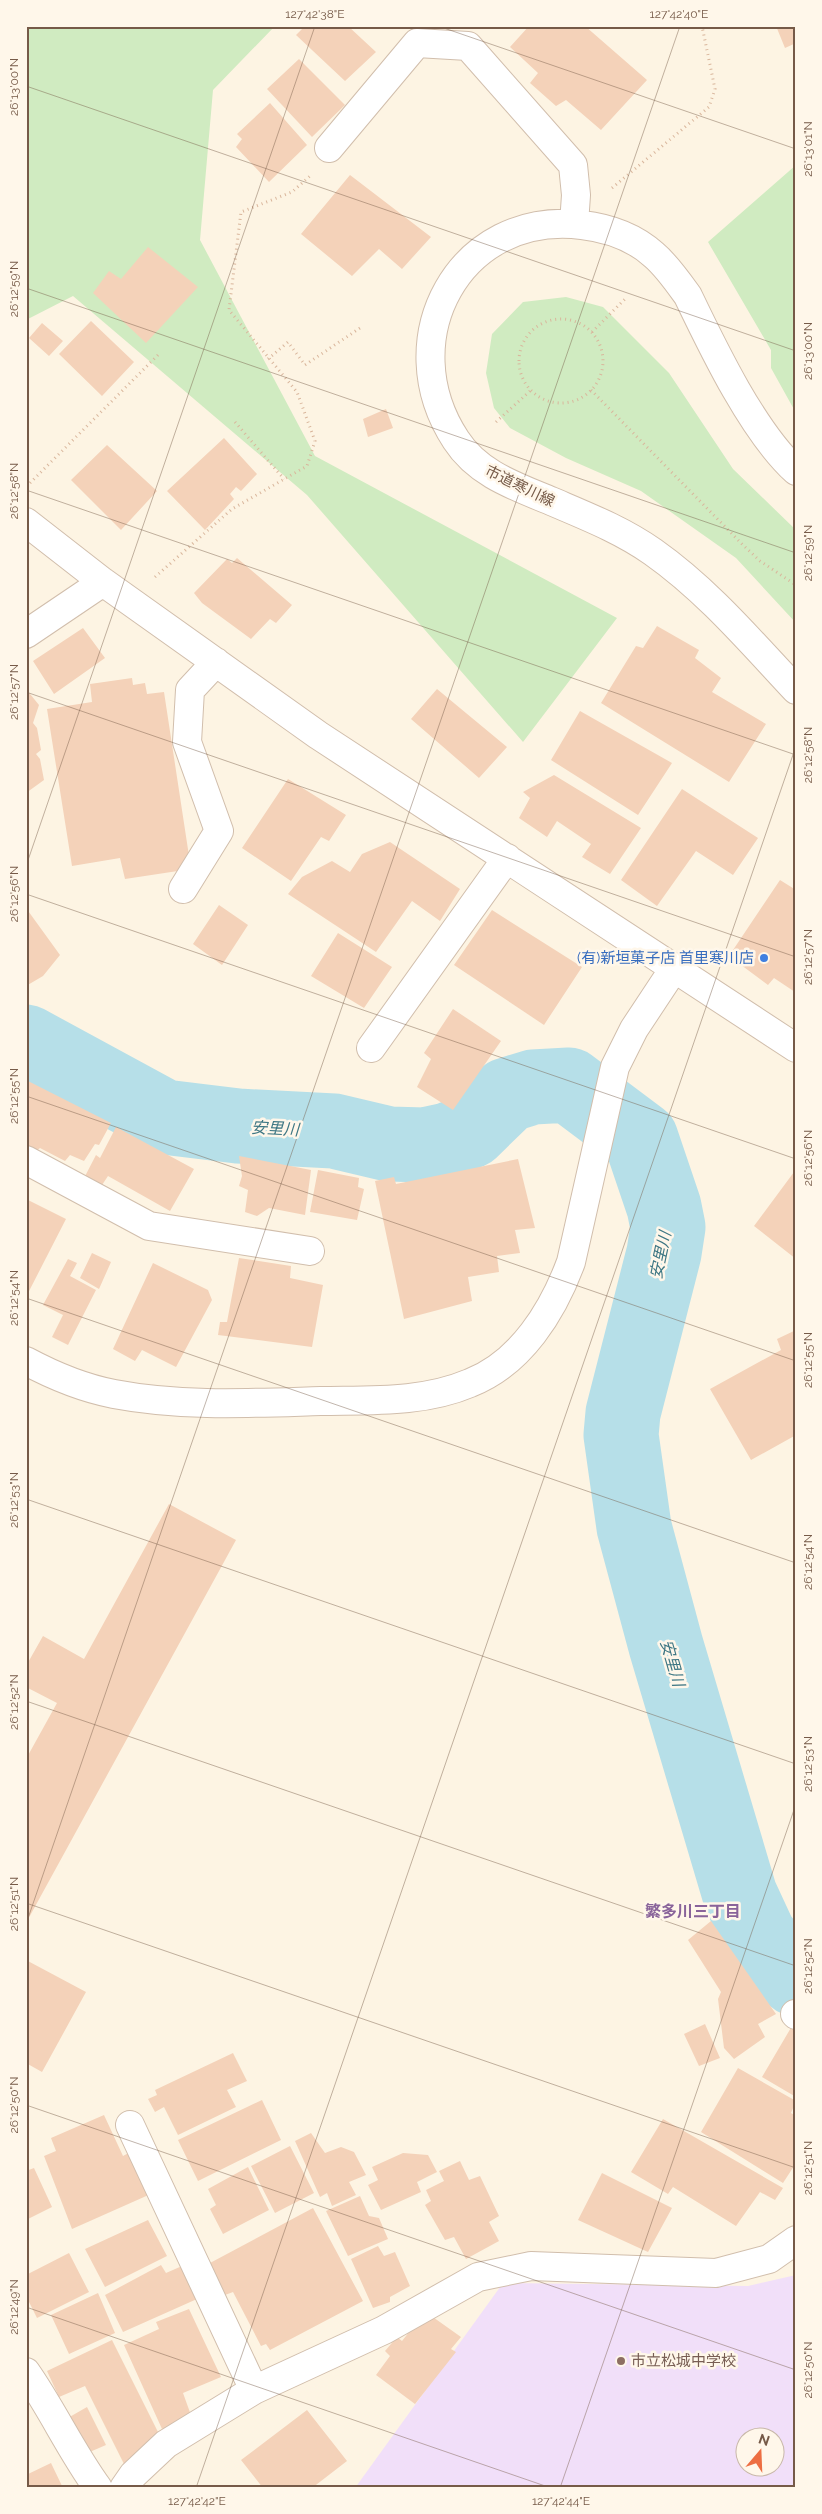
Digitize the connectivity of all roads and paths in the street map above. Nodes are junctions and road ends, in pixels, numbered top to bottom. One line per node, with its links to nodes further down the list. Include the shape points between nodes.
1 (702, 26): 3 (path, via 715,89 709,107 605,194)
2 (329, 148): 3 (street, via 418,43 468,46 573,165); 9 (path, via 325,162 292,192 241,212 228,310)
3 (576, 195): 4 (street)
4 (574, 224): 14 (street, 市道寒川線, via 618,233 654,254 666,267 688,296 748,409); 23 (street, 市道寒川線, via 542,224 505,236 468,262 444,294 434,322 430,348 433,385 442,415 462,448 490,473 597,520 653,551 709,599)
5 (625, 300): 7 (path)
6 (360, 328): 9 (path, via 304,365 288,342)
7 (592, 332): 10 (path, via 578,322 561,318 544,321 530,331 519,348 518,363 522,379); 11 (path, via 601,346 603,362 600,377)
8 (158, 355): 16 (path)
9 (268, 359): 15 (path, via 296,392 315,441 307,466)
10 (530, 390): 11 (path, via 544,400 560,403 575,401); 13 (path)
11 (591, 390): 20 (path, via 742,544)
12 (235, 422): 15 (path)
13 (496, 422)
14 (796, 471)
15 (284, 479): 18 (path, via 232,509)
16 (30, 483)
17 (26, 522): 19 (street)
18 (155, 577)
19 (103, 582): 21 (street); 22 (street)
20 (796, 585)
21 (26, 634)
22 (216, 662): 24 (street, via 318,735); 25 (street, via 190,690 187,742 219,831)
23 (796, 690)
24 (507, 858): 26 (street); 27 (street)
25 (183, 889)
26 (675, 967): 28 (street); 31 (street, via 623,1048 615,1067 571,1262 561,1290 532,1334 495,1370 471,1383 432,1395 400,1399 240,1403 154,1400 114,1394 73,1383)
27 (371, 1048)
28 (796, 1048)
29 (26, 1160): 30 (street, via 149,1226)
30 (310, 1250)
31 (26, 1361)
32 (130, 2125): 35 (street)
33 (796, 2240): 35 (street, via 769,2259 716,2272 531,2266 478,2276 384,2330)
34 (26, 2372): 36 (street)
35 (254, 2390): 37 (street, via 166,2444)
36 (98, 2488)
37 (124, 2488)

